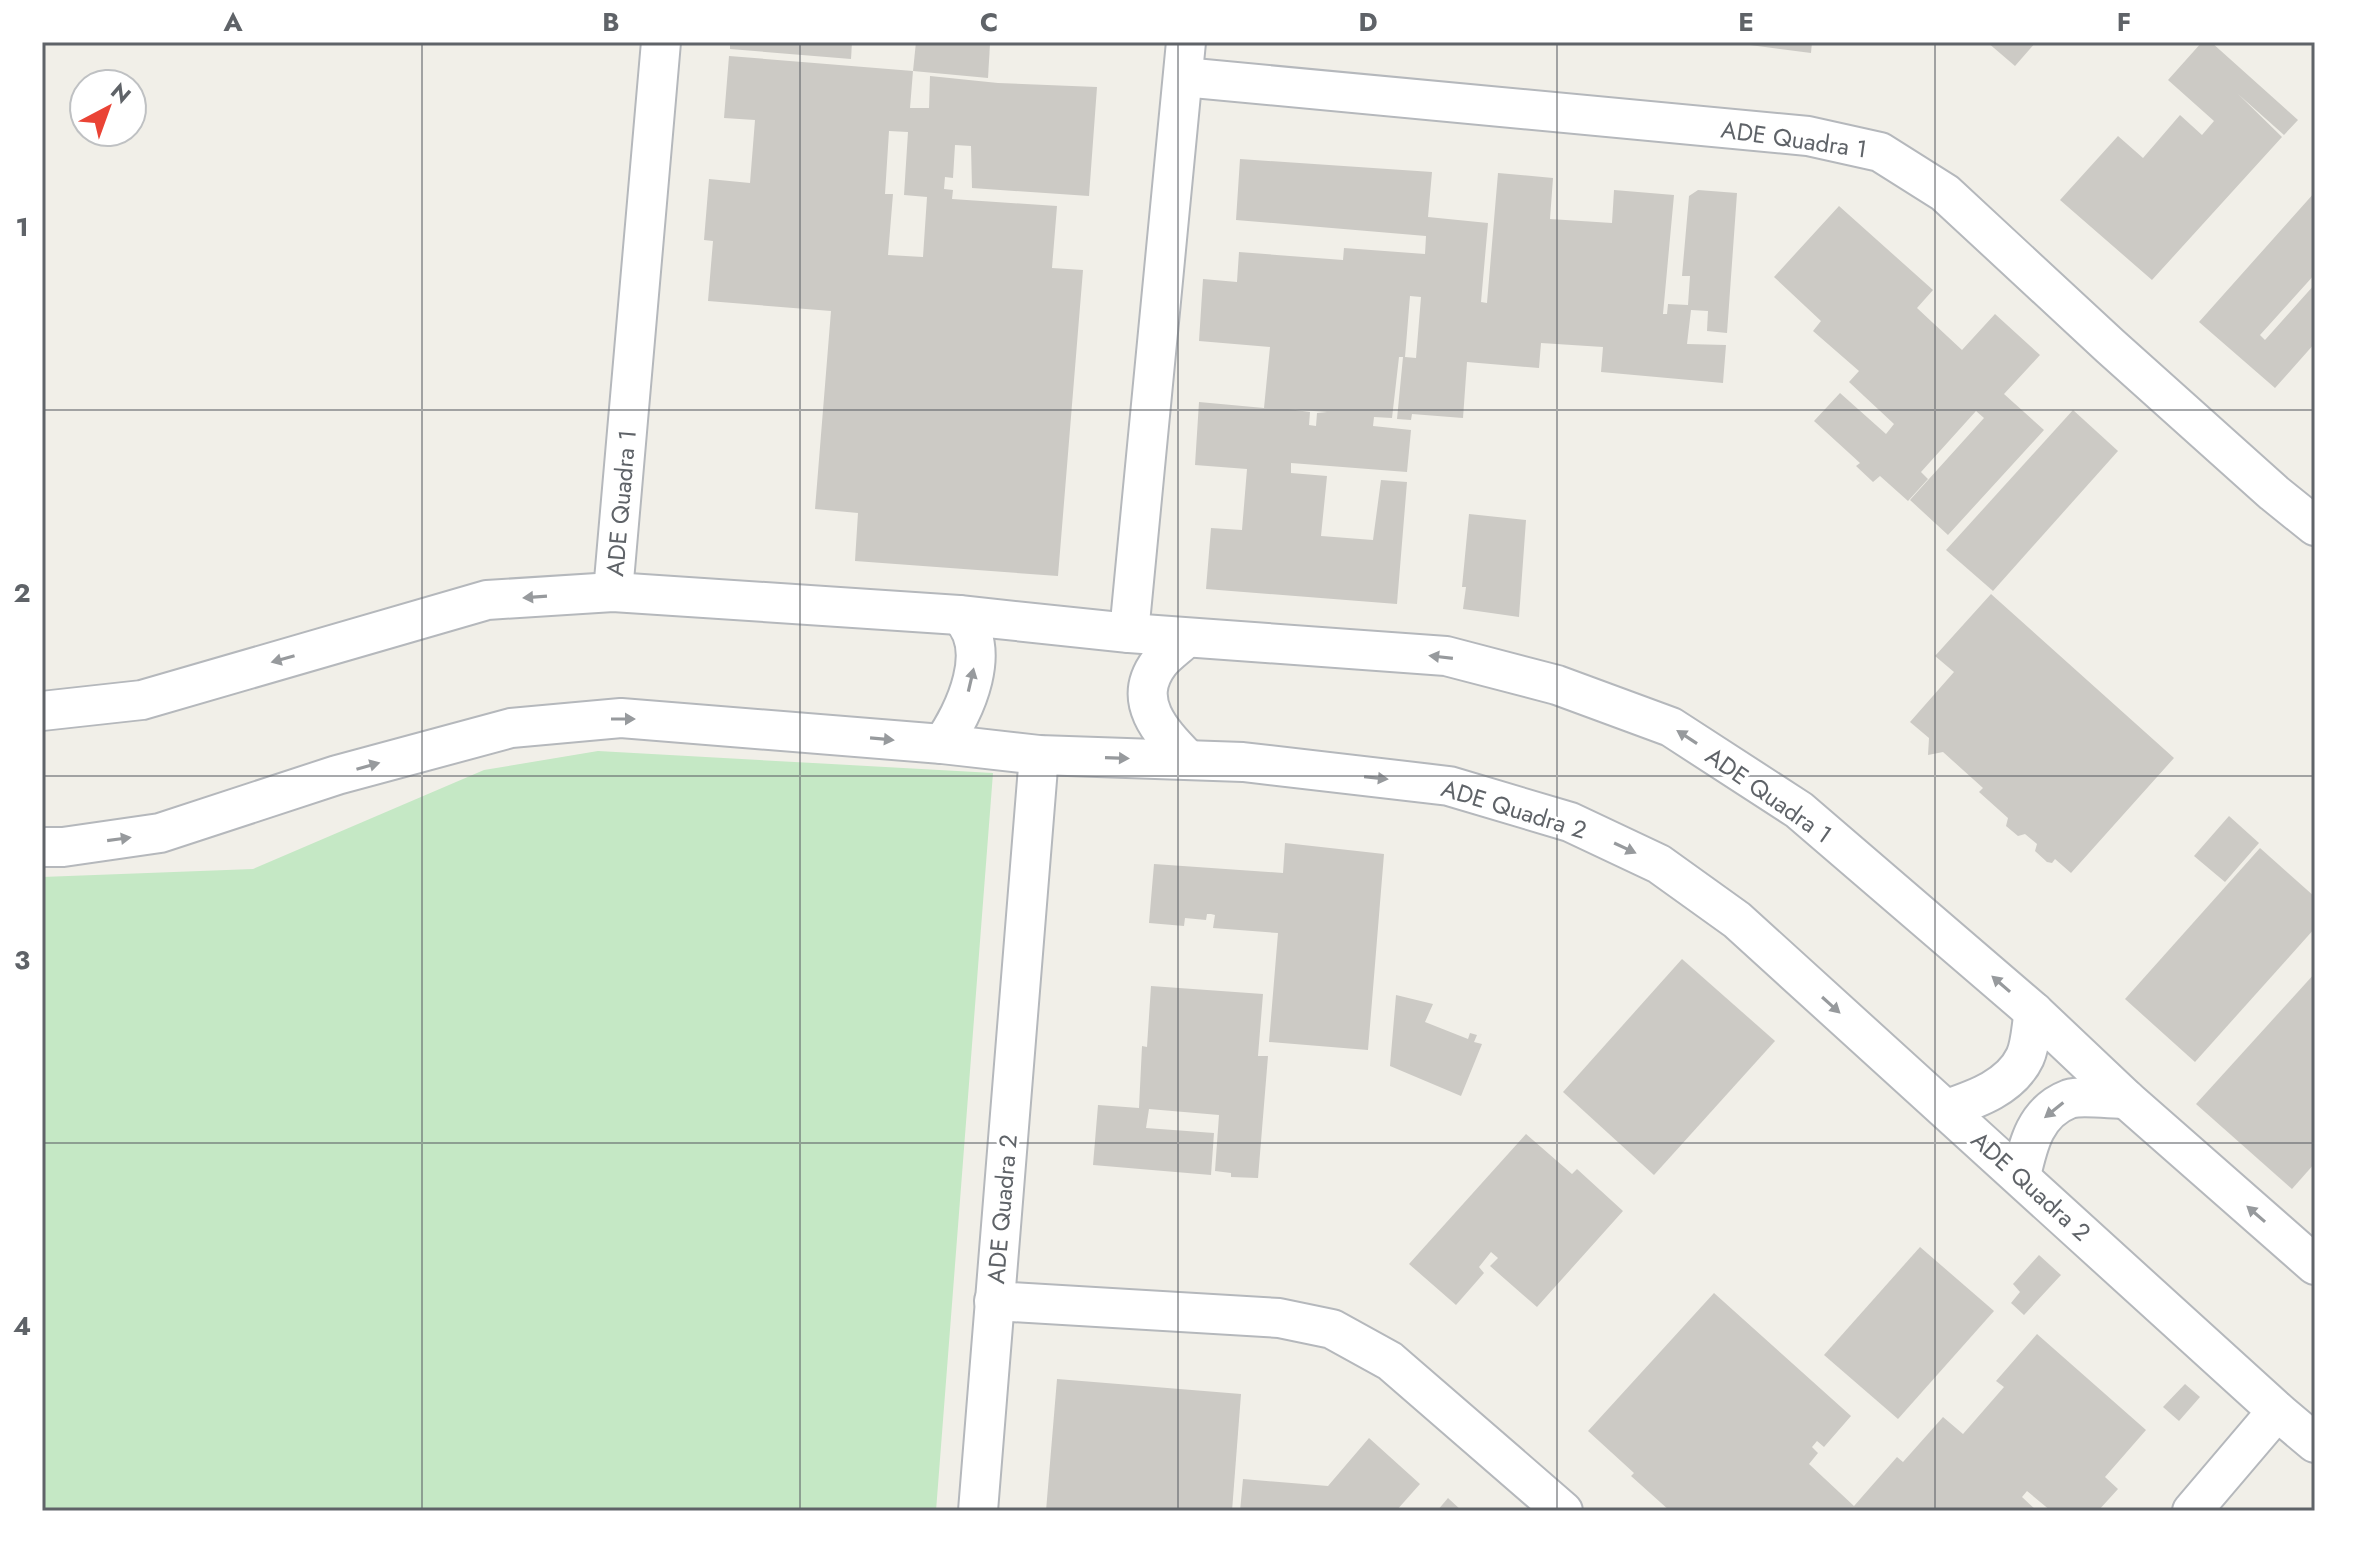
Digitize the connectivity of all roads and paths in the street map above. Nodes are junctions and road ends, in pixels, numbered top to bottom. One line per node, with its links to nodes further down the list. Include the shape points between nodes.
1 (661, 42): 4 (street, ADE Quadra 1)
2 (1184, 59): 3 (street, ADE Quadra 1, via 1808,136 1880,152 1945,193); 6 (street, ADE Quadra 1)
3 (2315, 526)
4 (613, 592): 5 (street, ADE Quadra 1); 8 (street, one-way to 8, via 487,600 142,700)
5 (959, 615): 6 (street, ADE Quadra 1); 9 (street, one-way to 5, via 956,725 974,675 974,640)
6 (1129, 633): 7 (street, ADE Quadra 1)
7 (1186, 638): 11 (street, via 1159,663 1150,680 1148,702 1158,729); 13 (street, ADE Quadra 1, one-way to 7, via 1799,810 1671,727 1557,685 1446,656)
8 (42, 711)
9 (942, 744): 10 (street); 12 (street, one-way to 9, via 160,833 337,775 511,728 621,718)
10 (1039, 755): 11 (street, ADE Quadra 2, one-way to 11); 18 (street, ADE Quadra 2)
11 (1188, 760): 15 (street, ADE Quadra 2, one-way to 15, via 1449,786 1570,822 1659,864 1737,920)
12 (42, 847)
13 (2034, 1012): 14 (street, ADE Quadra 1); 15 (street, via 2026,1056 2007,1079 1982,1097)
14 (2126, 1099): 16 (street, one-way to 16, via 2071,1098 2049,1111 2031,1135); 17 (street, ADE Quadra 1, one-way to 14)
15 (1947, 1109): 16 (street, ADE Quadra 2)
16 (2021, 1176): 19 (street, ADE Quadra 2)
17 (2315, 1265)
18 (994, 1301): 21 (street, ADE Quadra 2); 22 (street, ADE Quadra 2, via 1279,1318 1332,1329 1390,1361)
19 (2277, 1411): 20 (street, ADE Quadra 2); 23 (street)
20 (2315, 1443)
21 (978, 1511)
22 (1563, 1511)
23 (2192, 1511)

